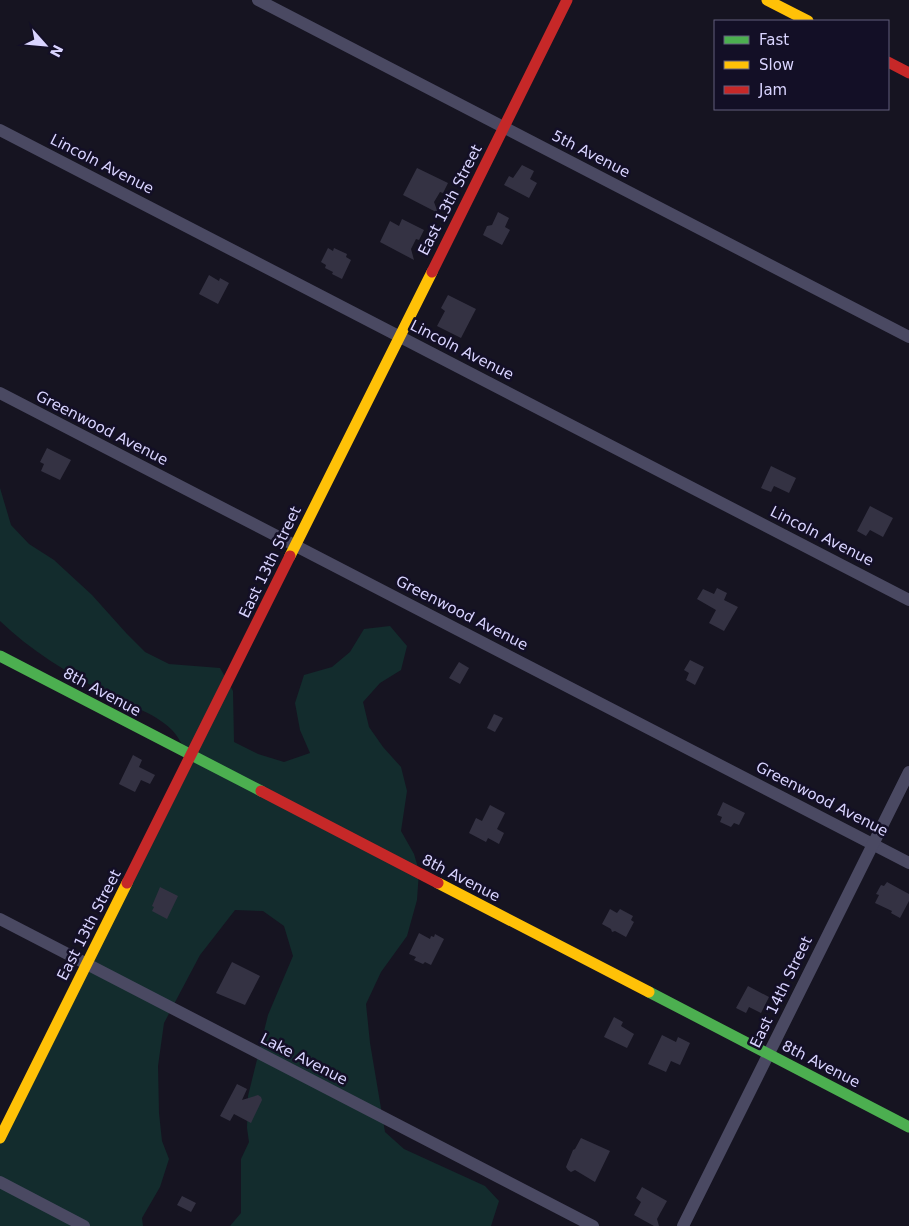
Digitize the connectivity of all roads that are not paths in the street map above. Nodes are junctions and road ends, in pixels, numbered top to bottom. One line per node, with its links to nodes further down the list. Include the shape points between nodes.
1 (258, 0): 7 (street, 5th Avenue)
2 (567, 0): 7 (street, East 13th Street)
3 (767, 0): 4 (street)
4 (806, 20)
5 (889, 63): 6 (street)
6 (909, 73)
7 (504, 127): 9 (street, East 13th Street); 10 (street, 5th Avenue)
8 (0, 130): 9 (street, Lincoln Avenue)
9 (399, 336): 12 (street, East 13th Street); 13 (street, Lincoln Avenue)
10 (909, 337)
11 (0, 393): 12 (street, Greenwood Avenue)
12 (295, 546): 15 (street, East 13th Street); 17 (street, Greenwood Avenue)
13 (909, 600)
14 (0, 656): 15 (street, 8th Avenue)
15 (191, 755): 20 (street, East 13th Street); 21 (street, 8th Avenue)
16 (909, 772): 17 (street, East 14th Street)
17 (873, 844): 18 (street, Greenwood Avenue); 21 (street, East 14th Street)
18 (909, 863)
19 (0, 919): 20 (street, Lake Avenue)
20 (86, 964): 23 (street, East 13th Street); 26 (street, Lake Avenue)
21 (769, 1054): 22 (street, 8th Avenue); 27 (street, East 14th Street)
22 (909, 1127)
23 (0, 1138)
24 (0, 1182): 25 (street)
25 (84, 1226)
26 (593, 1226)
27 (683, 1226)

